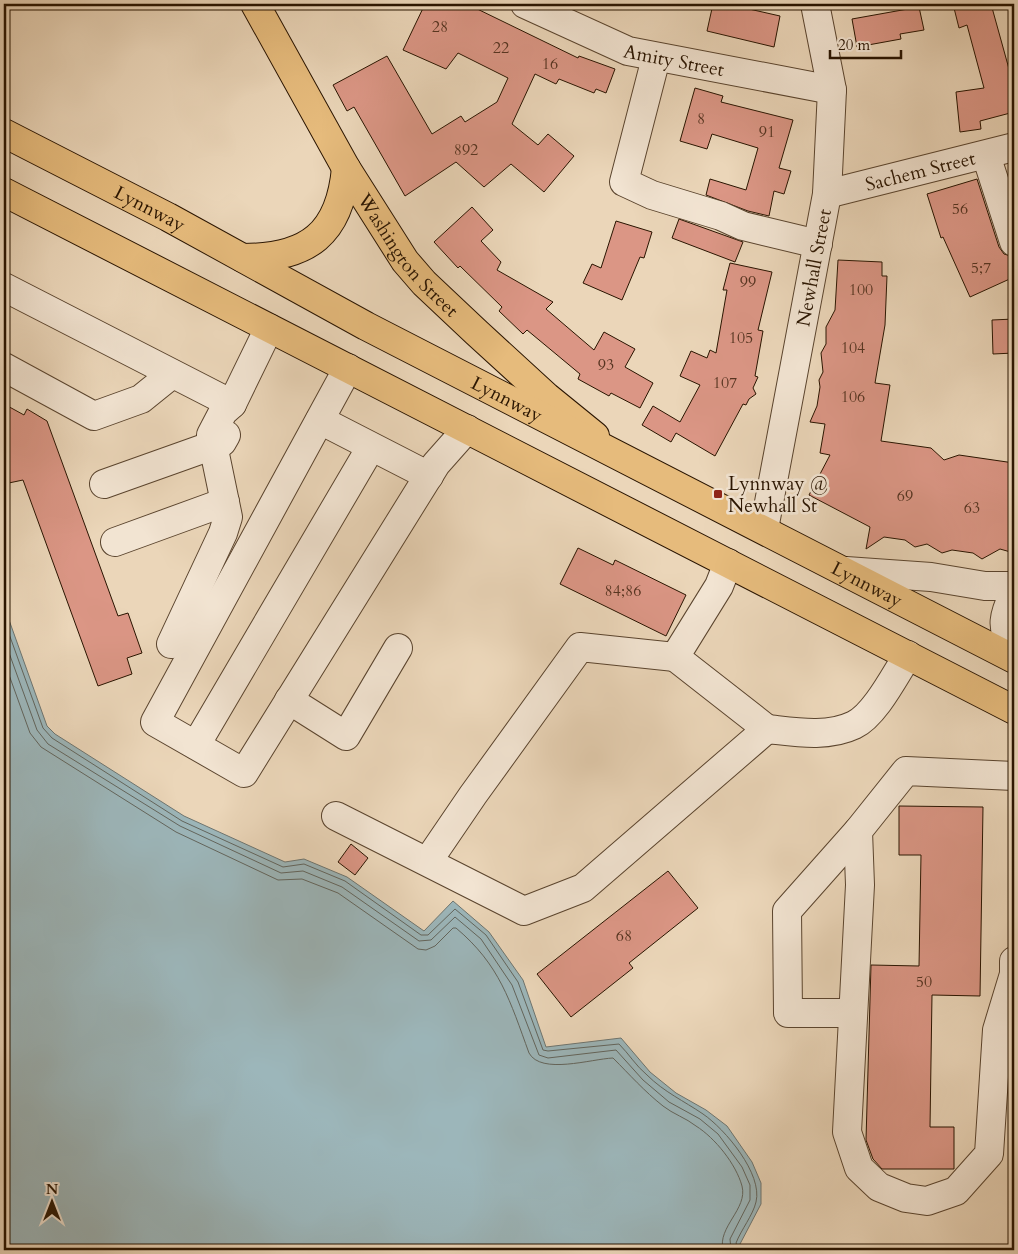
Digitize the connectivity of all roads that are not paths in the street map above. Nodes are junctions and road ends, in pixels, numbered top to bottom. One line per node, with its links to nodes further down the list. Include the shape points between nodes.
1 (255, 4): 9 (main road, Washington Street)
2 (525, 4): 4 (street, Amity Street, via 628,51)
3 (815, 4): 5 (street, Newhall Street)
4 (656, 58): 5 (street, Amity Street); 13 (street, via 624,182 743,226)
5 (832, 90): 11 (street, Newhall Street)
6 (4, 133): 14 (main road, Lynnway)
7 (1014, 147): 8 (street, Sachem Street)
8 (986, 155): 11 (street, Sachem Street); 12 (street)
9 (346, 168): 14 (main road, Washington Street, via 340,205 332,222 310,244 289,253); 25 (main road, Washington Street, via 405,261 424,283 563,411)
10 (4, 192): 16 (main road)
11 (827, 194): 13 (street, Newhall Street)
12 (1014, 242)
13 (818, 244): 29 (street, Newhall Street)
14 (243, 258): 25 (main road, Lynnway, via 366,326)
15 (4, 287): 19 (street)
16 (269, 328): 18 (main road); 20 (street)
17 (4, 366): 19 (street, via 94,416 141,399)
18 (348, 368): 21 (street); 22 (main road)
19 (172, 374): 20 (street)
20 (232, 404): 23 (street, via 234,419 222,442)
21 (320, 420): 24 (street); 44 (street, via 155,722)
22 (466, 430): 26 (street); 31 (main road)
23 (213, 445): 27 (street); 28 (street)
24 (371, 447): 26 (street); 44 (street)
25 (625, 457): 29 (main road, Lynnway)
26 (429, 476): 41 (street)
27 (104, 484)
28 (225, 502): 30 (street); 35 (street, via 228,517 223,533)
29 (764, 529): 32 (main road, Lynnway)
30 (115, 542)
31 (728, 563): 38 (main road); 39 (street, via 719,586)
32 (846, 571): 33 (street, via 930,577 985,586); 40 (main road, Lynnway)
33 (1014, 586)
34 (1014, 593): 37 (street, via 1004,614 1004,627)
35 (171, 644)
36 (398, 648): 41 (street, via 346,736)
37 (1014, 648)
38 (908, 655): 42 (main road); 43 (street, via 869,713 854,725 822,733)
39 (675, 657): 43 (street); 48 (street, via 580,647)
40 (1014, 659)
41 (289, 700): 44 (street, via 244,773)
42 (1014, 710)
43 (767, 729): 48 (street, via 583,888 533,908 524,911)
44 (196, 745)
45 (1014, 776): 47 (street, via 906,771)
46 (336, 816): 48 (street)
47 (858, 831): 51 (street, via 860,885); 51 (street, via 787,911 788,1013)
48 (428, 861)
49 (1014, 961): 50 (street)
50 (1014, 974): 51 (street, via 997,1030 989,1154 956,1191 927,1201 906,1198 879,1187 859,1168 848,1132)
51 (853, 1013)

